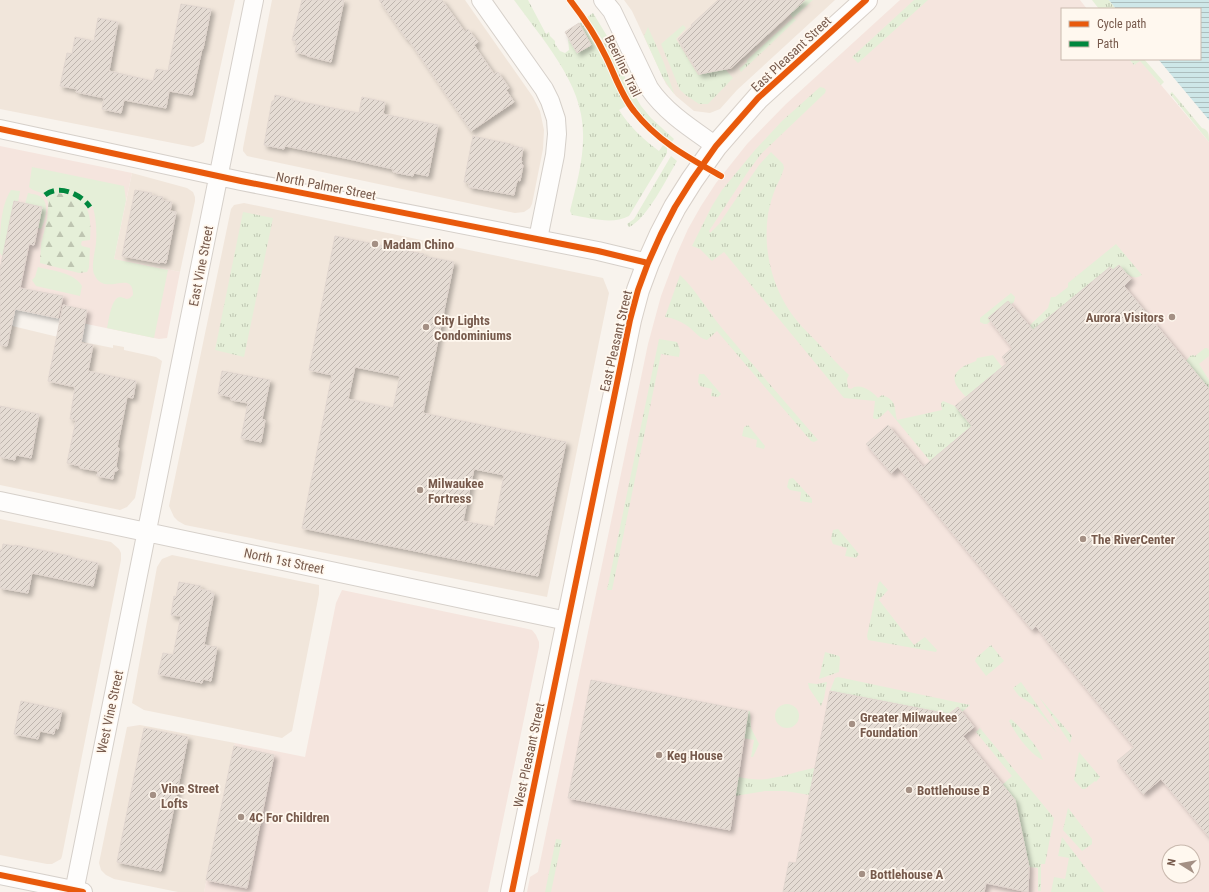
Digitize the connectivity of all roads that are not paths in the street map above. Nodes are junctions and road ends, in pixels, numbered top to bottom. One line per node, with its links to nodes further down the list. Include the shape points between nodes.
1 (254, 0): 7 (street, East Vine Street)
2 (481, 0): 8 (street, via 544,89 556,119 555,155)
3 (603, 0): 6 (street, via 612,11 654,95 671,114)
4 (866, 0): 6 (street, East Pleasant Street, via 758,98)
5 (0, 129): 7 (street, North Palmer Street)
6 (716, 146): 9 (street, East Pleasant Street, via 675,206)
7 (219, 176): 8 (street, North Palmer Street); 11 (street, East Vine Street)
8 (538, 239): 9 (street, North Palmer Street)
9 (648, 263): 12 (street, East Pleasant Street, via 630,320)
10 (0, 501): 11 (street, North 1st Street)
11 (147, 532): 12 (street, North 1st Street); 14 (street, West Vine Street)
12 (568, 622): 15 (street, West Pleasant Street)
13 (0, 875): 14 (street)
14 (77, 891)
15 (512, 892)

